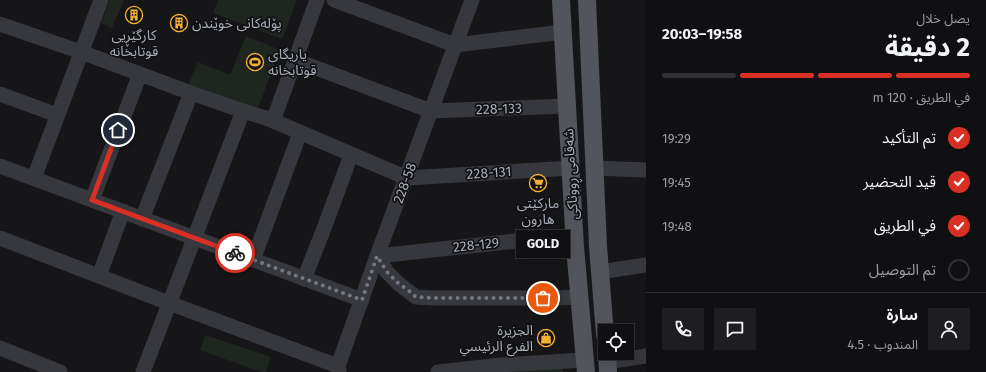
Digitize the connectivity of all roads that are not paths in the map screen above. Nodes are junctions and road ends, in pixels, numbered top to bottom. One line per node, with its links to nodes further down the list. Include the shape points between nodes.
1 (101, 0): 10 (street)
2 (317, 0): 11 (street)
3 (334, 0): 9 (street)
4 (472, 0): 9 (street, 228-58)
5 (561, 0): 8 (main road, شەقامی ڕووناکی)
6 (587, 0): 24 (main road, شەقامی ڕووناکی)
7 (0, 24): 10 (street)
8 (562, 32): 9 (street); 15 (main road, شەقامی ڕووناکی)
9 (455, 45): 17 (street, 228-58)
10 (81, 52): 12 (street); 18 (street)
11 (295, 60): 17 (street); 19 (street)
12 (140, 74): 13 (street); 28 (street)
13 (191, 93): 16 (street); 30 (street)
14 (0, 94): 18 (street)
15 (567, 106): 17 (street, 228-133); 23 (main road, شەقامی ڕووناکی)
16 (243, 111): 19 (street); 32 (street)
17 (431, 111): 27 (street, 228-58)
18 (57, 115): 26 (street)
19 (273, 121): 20 (street)
20 (300, 132): 21 (street); 36 (street)
21 (351, 154): 27 (street); 40 (street)
22 (0, 166): 26 (street)
23 (570, 168): 27 (street, 228-131); 33 (main road, شەقامی ڕووناکی)
24 (594, 168): 25 (street); 34 (main road, شەقامی ڕووناکی)
25 (646, 170)
26 (34, 178): 28 (street)
27 (407, 178): 35 (street, 228-58)
28 (92, 200): 29 (street)
29 (123, 211): 30 (street); 39 (street)
30 (142, 219): 32 (street)
31 (0, 238): 39 (street)
32 (194, 238): 36 (street); 43 (street)
33 (575, 241): 34 (main road); 35 (street, 228-129, via 553,237); 41 (main road, شەقامی ڕووناکی)
34 (598, 246): 38 (main road, شەقامی ڕووناکی)
35 (377, 256): 41 (street, via 387,272 416,297); 42 (street, 228-58)
36 (253, 260): 40 (street)
37 (646, 265): 38 (street)
38 (600, 272): 44 (main road, شەقامی ڕووناکی)
39 (99, 276): 43 (street)
40 (304, 279): 42 (street)
41 (579, 297): 48 (main road, شەقامی ڕووناکی)
42 (362, 300): 49 (street, 228-58)
43 (169, 303): 49 (street); 52 (street)
44 (604, 324)
45 (0, 348): 51 (street)
46 (646, 356): 47 (street)
47 (607, 362)
48 (585, 366): 50 (street)
49 (338, 369)
50 (501, 369): 53 (street)
51 (60, 372)
52 (143, 372)
53 (438, 372)

